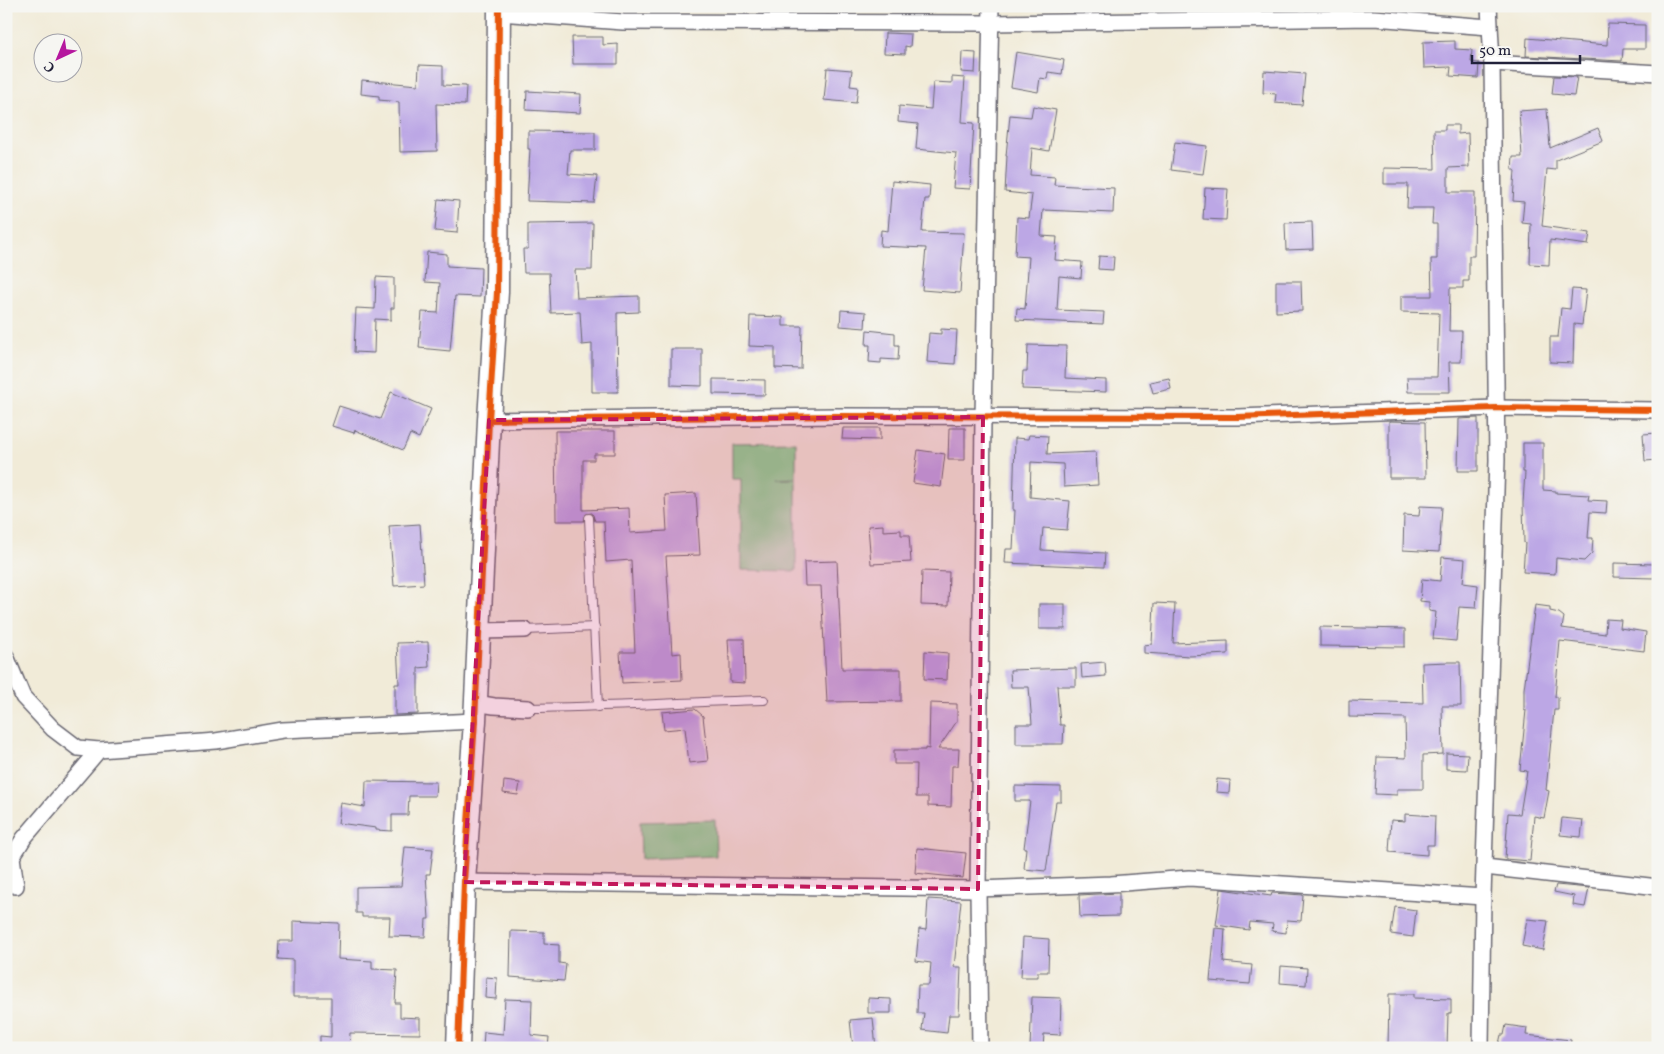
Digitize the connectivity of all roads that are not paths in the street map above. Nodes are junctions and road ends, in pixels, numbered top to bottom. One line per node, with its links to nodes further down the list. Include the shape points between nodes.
1 (991, 6): 4 (street)
2 (1489, 6): 5 (street)
3 (499, 10): 4 (street, via 624,22); 11 (street, via 497,292)
4 (991, 23): 5 (street, via 1374,18); 10 (street)
5 (1489, 27): 6 (street)
6 (1492, 63): 7 (street); 8 (street)
7 (1658, 74)
8 (1496, 408): 9 (street); 10 (street, via 1238,418); 22 (street)
9 (1658, 410)
10 (983, 417): 11 (street); 26 (street)
11 (489, 420): 15 (street)
12 (589, 518): 13 (lane)
13 (596, 627): 14 (lane); 18 (lane)
14 (525, 630): 15 (street)
15 (479, 631): 20 (street)
16 (6, 656): 21 (street, via 23,697 52,729 78,748)
17 (764, 700): 18 (lane)
18 (598, 707): 19 (lane)
19 (528, 708): 20 (street, via 494,706)
20 (476, 712): 21 (street, via 283,730 216,741); 23 (street)
21 (99, 750): 24 (street, via 24,838 12,857)
22 (1485, 867): 25 (street); 27 (street)
23 (464, 882): 26 (street); 28 (street)
24 (16, 886)
25 (1658, 887)
26 (978, 888): 27 (street, via 1189,878); 29 (street)
27 (1483, 897): 30 (street)
28 (458, 1048)
29 (980, 1048)
30 (1481, 1048)

